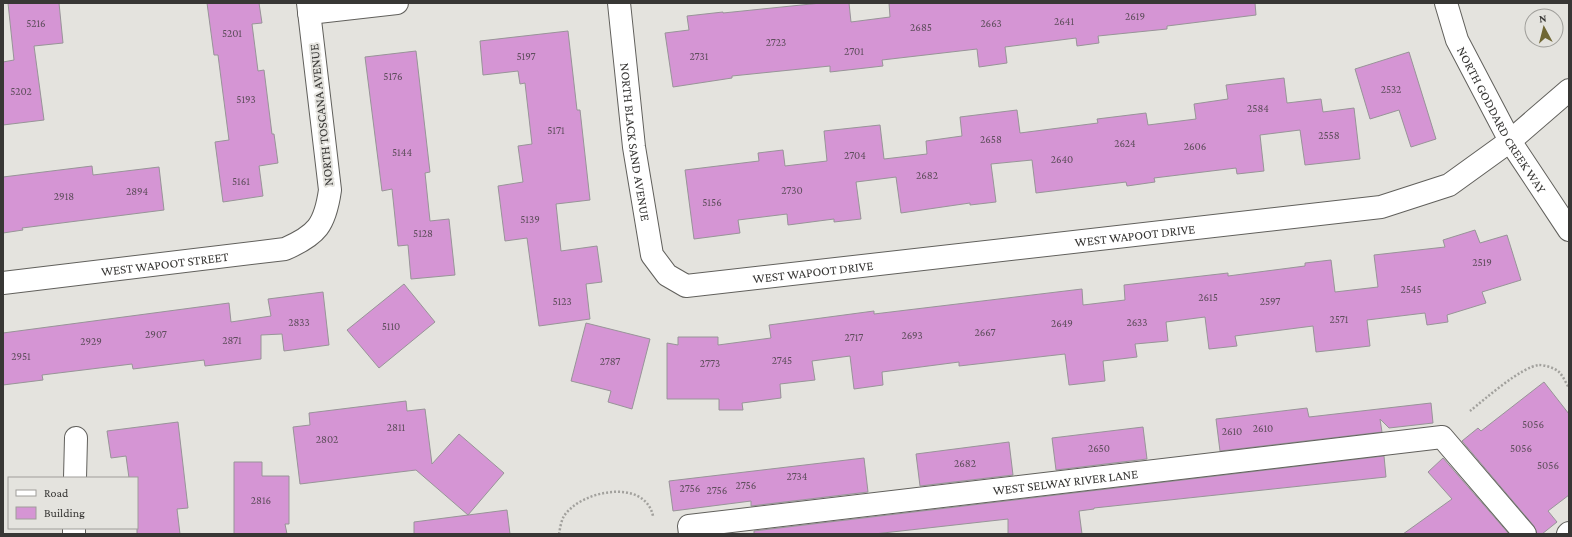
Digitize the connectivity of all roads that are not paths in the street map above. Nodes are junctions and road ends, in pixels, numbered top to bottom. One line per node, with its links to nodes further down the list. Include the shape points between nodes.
1 (397, 3): 4 (street)
2 (619, 3): 9 (street, NORTH BLACK SAND AVENUE, via 634,147 652,255)
3 (1446, 3): 6 (street, NORTH GODDARD CREEK WAY, via 1457,40)
4 (309, 8): 7 (street, NORTH TOSCANA AVENUE, via 330,190 327,209)
5 (1569, 90): 6 (street, WEST WAPOOT DRIVE)
6 (1510, 141): 8 (street, NORTH GODDARD CREEK WAY); 9 (street, WEST WAPOOT DRIVE, via 1448,185 1381,207 686,286)
7 (319, 226): 10 (street, WEST WAPOOT STREET, via 304,241 285,249)
8 (1569, 230)
9 (667, 276)
10 (3, 283)
11 (76, 438): 12 (street)
12 (75, 477)
13 (690, 530): 14 (street, WEST SELWAY RIVER LANE, via 1442,437)
14 (1525, 534)

